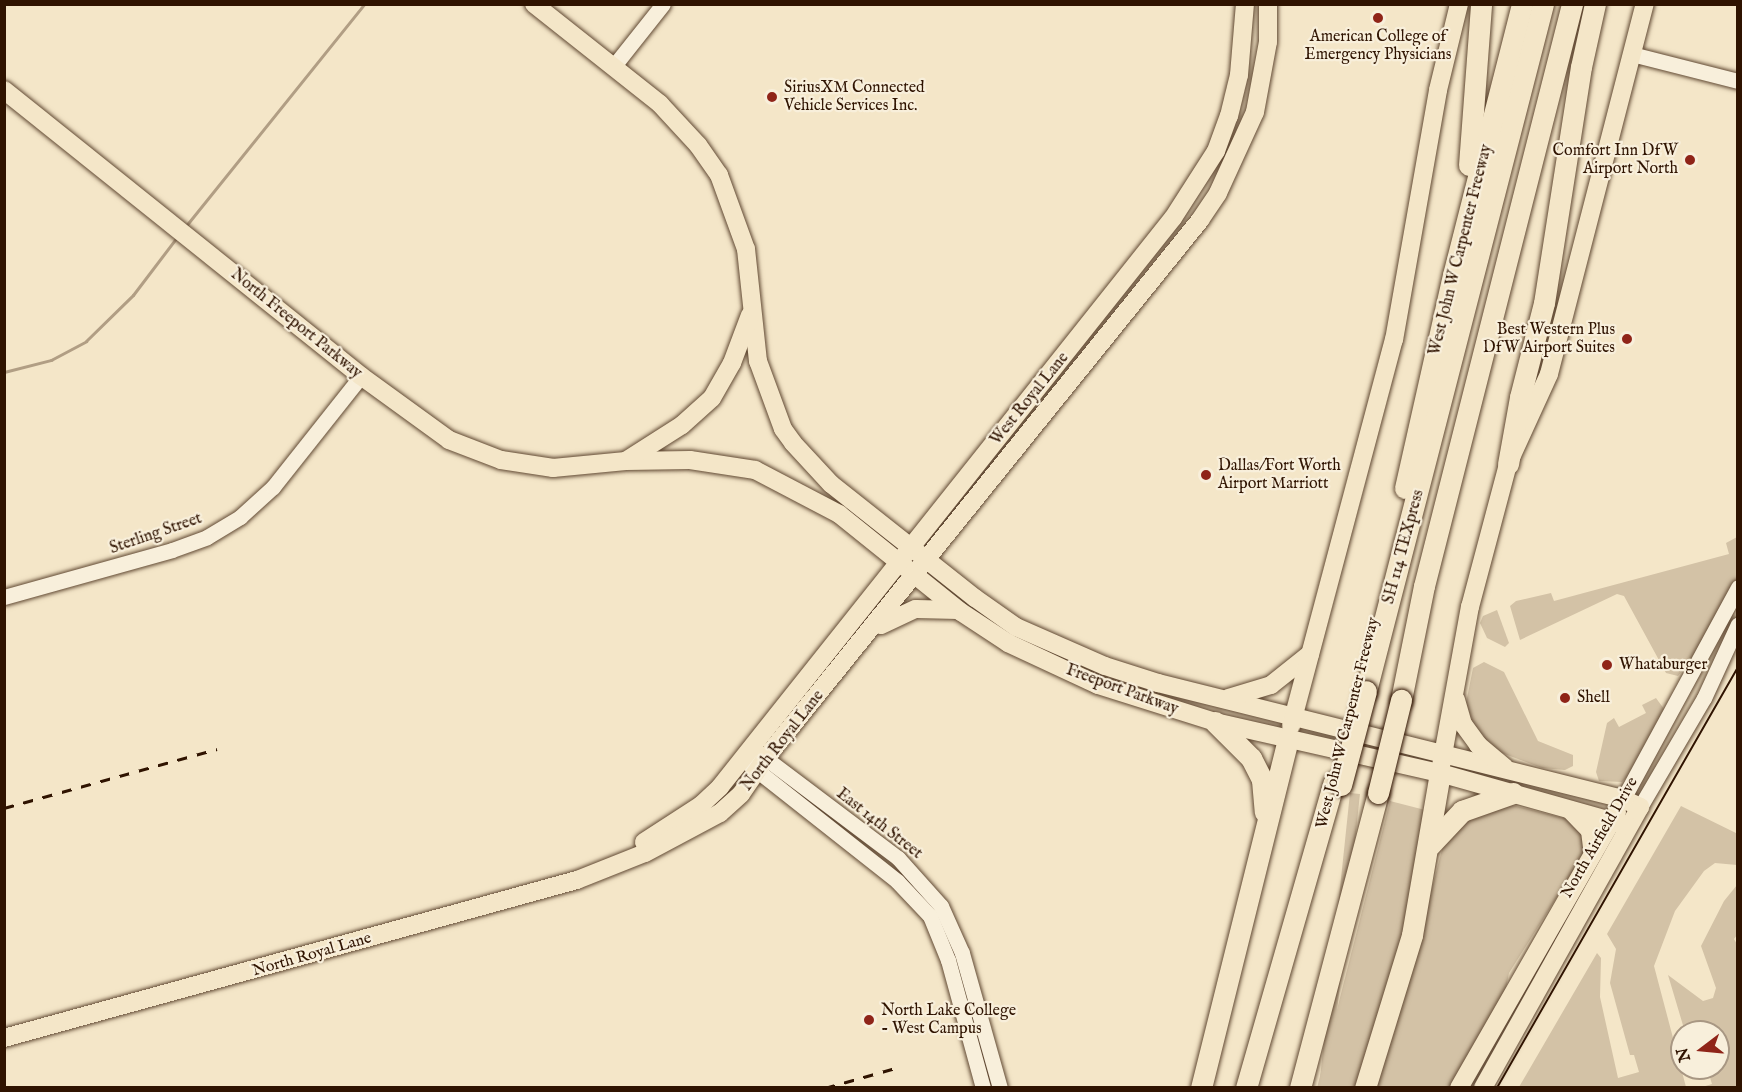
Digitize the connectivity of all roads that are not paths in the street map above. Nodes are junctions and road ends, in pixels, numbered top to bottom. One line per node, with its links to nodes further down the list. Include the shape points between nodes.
1 (534, 4): 13 (main road)
2 (663, 4): 13 (street)
3 (1245, 4): 14 (main road, West Royal Lane)
4 (1268, 4): 15 (main road, West Royal Lane)
5 (1459, 4): 32 (main road, via 1438,90 1394,340)
6 (1481, 4): 18 (highway, via 1471,157 1448,248)
7 (1522, 4): 18 (highway, West John W Carpenter Freeway)
8 (1543, 4): 35 (highway, SH 114 TEXpress)
9 (1572, 4): 59 (highway, bridge, via 1429,564 1378,793)
10 (1595, 4): 24 (highway, via 1581,67 1544,303)
11 (1645, 4): 12 (main road)
12 (1632, 54): 16 (street); 24 (main road, via 1549,374)
13 (613, 67): 21 (main road, Freeport Parkway, via 675,119 718,175 746,249)
14 (1239, 75): 15 (main road); 19 (main road, West Royal Lane, via 1216,151 1180,208)
15 (1262, 80): 20 (main road, West Royal Lane, via 1255,112 1218,193)
16 (1737, 81)
17 (4, 90): 22 (main road, North Freeport Parkway)
18 (1453, 275): 35 (highway, West John W Carpenter Freeway)
19 (1116, 292): 20 (main road); 25 (main road, West Royal Lane)
20 (1134, 307): 26 (main road, West Royal Lane)
21 (751, 310): 23 (main road, via 732,363 712,398 682,425); 25 (main road, Freeport Parkway, via 758,361 783,429 827,480)
22 (361, 376): 23 (main road, North Freeport Parkway, via 449,440 501,460 553,468); 28 (street, Sterling Street, via 268,492 240,517 207,537 172,550)
23 (626, 461): 25 (main road, Freeport Parkway, via 690,460 755,470 839,514)
24 (1508, 464): 37 (main road, via 1470,607)
25 (904, 555): 26 (main road, Freeport Parkway); 41 (main road, West Royal Lane)
26 (920, 568): 29 (main road, Freeport Parkway); 31 (main road, North Royal Lane); 33 (main road, Freeport Parkway, via 1016,627)
27 (1737, 587): 46 (street, North Airfield Drive)
28 (4, 597)
29 (958, 610): 31 (main road, via 916,609); 34 (main road, Freeport Parkway, via 1008,643)
30 (1737, 624): 48 (street, North Airfield Drive, via 1704,698)
31 (872, 630): 41 (main road, North Royal Lane)
32 (1310, 654): 36 (main road, via 1271,684); 38 (main road)
33 (1117, 669): 34 (main road); 36 (main road, Freeport Parkway, via 1170,686)
34 (1110, 689): 39 (main road, Freeport Parkway)
35 (1362, 690): 44 (highway, West John W Carpenter Freeway)
36 (1228, 698): 38 (main road, Freeport Parkway)
37 (1455, 698): 42 (main road); 43 (main road, via 1463,724 1478,745)
38 (1294, 714): 40 (main road); 42 (main road, Freeport Parkway)
39 (1215, 722): 40 (main road, Freeport Parkway); 50 (highway, via 1251,758 1262,780)
40 (1288, 739): 42 (main road, Freeport Parkway); 50 (highway)
41 (754, 759): 53 (main road, North Royal Lane, via 701,805 616,863 577,880); 54 (street, East 14th Street, via 897,881 930,916 948,960); 55 (street, East 14th Street, via 898,858 941,906 962,953)
42 (1442, 764): 43 (main road, Freeport Parkway); 45 (main road, Freeport Parkway); 51 (highway)
43 (1509, 771): 46 (main road, Freeport Parkway)
44 (1338, 783): 57 (highway, West John W Carpenter Freeway); 58 (highway)
45 (1513, 793): 47 (main road, Freeport Parkway); 51 (highway, via 1462,811)
46 (1623, 799): 48 (main road, Freeport Parkway); 49 (main road, North Airfield Drive)
47 (1567, 807): 49 (main road, Freeport Parkway); 52 (main road, via 1590,831)
48 (1640, 807): 49 (main road, North Airfield Drive)
49 (1621, 823): 52 (main road, North Airfield Drive); 62 (main road, North Airfield Drive)
50 (1267, 828): 56 (highway)
51 (1430, 845): 60 (highway, via 1399,987)
52 (1593, 854): 61 (main road, North Airfield Drive)
53 (4, 1038)
54 (983, 1088)
55 (1000, 1088)
56 (1201, 1088)
57 (1246, 1088)
58 (1259, 1088)
59 (1300, 1088)
60 (1365, 1088)
61 (1459, 1088)
62 (1483, 1088)

